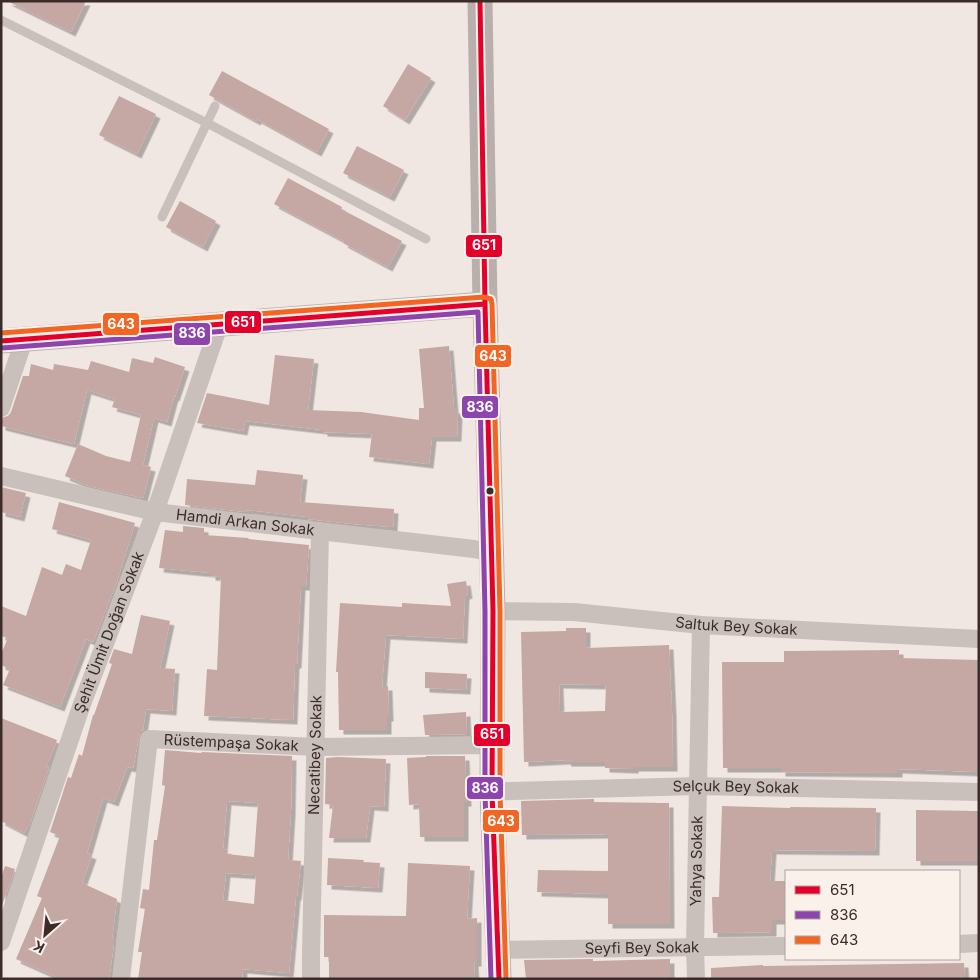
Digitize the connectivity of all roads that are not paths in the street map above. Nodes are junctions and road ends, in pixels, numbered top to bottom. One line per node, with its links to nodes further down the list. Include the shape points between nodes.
1 (480, 1): 7 (street)
2 (1, 20): 4 (lane)
3 (215, 106): 4 (lane)
4 (207, 123): 5 (lane); 6 (lane)
5 (162, 217)
6 (426, 239)
7 (485, 304): 8 (street); 14 (street)
8 (218, 325): 9 (street); 12 (street, Şehit Ümit Doğan Sokak)
9 (13, 341): 10 (street)
10 (1, 408)
11 (1, 476): 12 (street, Hamdi Arkan Sokak)
12 (155, 512): 13 (street, Hamdi Arkan Sokak); 23 (street, Şehit Ümit Doğan Sokak, via 82,704)
13 (320, 531): 14 (street, Hamdi Arkan Sokak); 19 (street, Necatibey Sokak)
14 (492, 553): 15 (street)
15 (493, 611): 16 (street, Saltuk Bey Sokak, via 574,612); 18 (street)
16 (701, 625): 17 (street, Saltuk Bey Sokak); 20 (street, Yahya Sokak)
17 (979, 639)
18 (492, 745): 19 (street, Rüstempaşa Sokak); 21 (street)
19 (316, 747): 29 (street, Rüstempaşa Sokak, via 150,739); 30 (street, Necatibey Sokak)
20 (698, 786): 21 (street, Selçuk Bey Sokak); 22 (street, Selçuk Bey Sokak); 27 (street, Yahya Sokak)
21 (492, 792): 28 (street)
22 (979, 792)
23 (1, 942)
24 (979, 943): 25 (street)
25 (960, 944)
26 (785, 946): 27 (street, Seyfi Bey Sokak)
27 (695, 947): 28 (street, Seyfi Bey Sokak); 32 (street, Yahya Sokak)
28 (497, 950): 31 (street)
29 (121, 979)
30 (311, 979)
31 (499, 979)
32 (696, 979)

